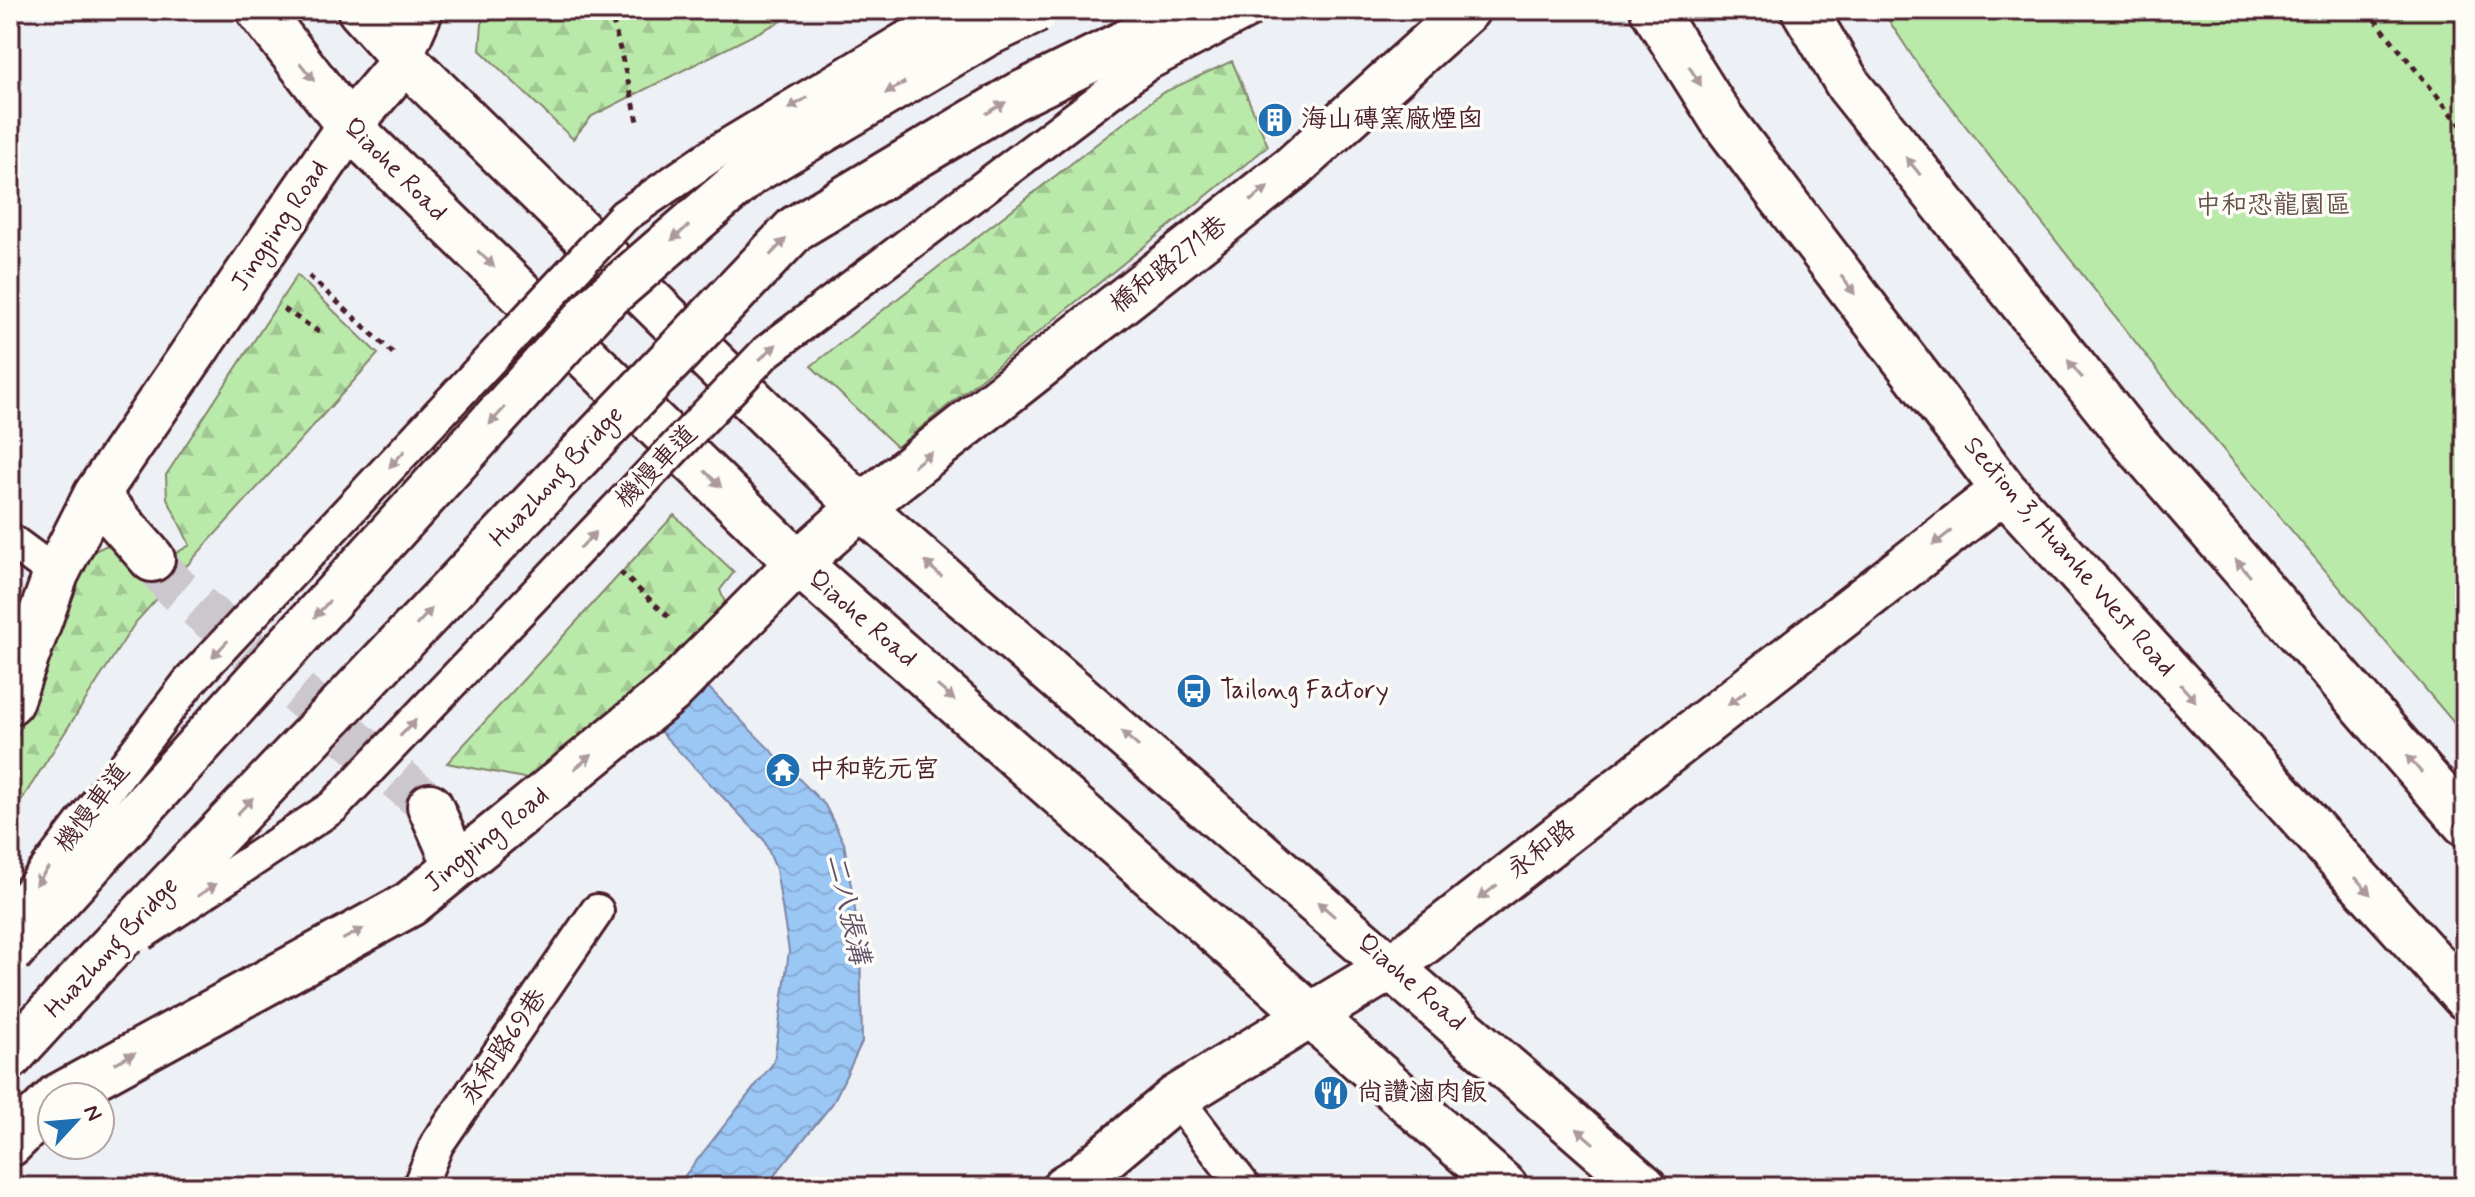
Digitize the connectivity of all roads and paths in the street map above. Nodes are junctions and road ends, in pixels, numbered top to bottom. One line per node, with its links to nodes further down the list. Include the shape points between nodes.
1 (259, 10): 16 (street, Qiaohe Road, one-way to 16)
2 (360, 10): 14 (street, Qiaohe Road)
3 (392, 10): 14 (lane)
4 (427, 10): 14 (lane, Jingping Road)
5 (610, 10): 15 (path)
6 (963, 10): 36 (lane, 機慢車道, one-way to 36, bridge, via 904,39 718,151 624,216 189,682)
7 (1037, 10): 37 (street, one-way to 37, bridge, via 986,34 750,173 599,304)
8 (1192, 10): 38 (street, Huazhong Bridge, one-way to 8, bridge, via 796,228 1013,98)
9 (1251, 10): 38 (lane, 機慢車道, one-way to 9, bridge, via 333,807 766,352 1147,64)
10 (1467, 10): 24 (street, 橋和路271巷, one-way to 10, via 1293,167)
11 (1653, 10): 22 (street, Section 3, Huanhe West Road, one-way to 22, via 1721,118)
12 (1804, 10): 33 (street, one-way to 12, via 2128,435 1849,86)
13 (2367, 10): 17 (path)
14 (405, 60): 16 (street, Jingping Road); 24 (street, Qiaohe Road)
15 (638, 121)
16 (349, 126): 23 (street, Jingping Road); 27 (street, Qiaohe Road, one-way to 27)
17 (2465, 130)
18 (302, 286): 21 (path, via 311,274)
19 (293, 298): 20 (path, via 284,309)
20 (322, 334)
21 (395, 355)
22 (2004, 490): 39 (street, 永和路, one-way to 39); 40 (street, Section 3, Huanhe West Road, one-way to 40)
23 (96, 495): 26 (street); 29 (street, Jingping Road)
24 (861, 507): 27 (street, Jingping Road); 39 (street, Qiaohe Road, one-way to 24)
25 (10, 540): 29 (lane)
26 (152, 559)
27 (798, 563): 30 (street, Jingping Road); 41 (street, Qiaohe Road, one-way to 41)
28 (615, 567): 30 (path)
29 (56, 574): 31 (street, Jingping Road)
30 (707, 653): 34 (street, Jingping Road, one-way to 30, via 670,692)
31 (10, 702)
32 (430, 806): 34 (street)
33 (2465, 823)
34 (456, 865): 43 (street, Jingping Road, one-way to 34, via 410,904)
35 (597, 911): 47 (lane, 永和路69巷, via 437,1144)
36 (10, 917)
37 (10, 953)
38 (95, 964): 42 (street, Huazhong Bridge)
39 (1393, 966): 41 (street, 永和路); 51 (street, Qiaohe Road, one-way to 39)
40 (2465, 997)
41 (1311, 1015): 44 (street, 永和路); 50 (street, Qiaohe Road)
42 (10, 1057)
43 (86, 1081)
44 (1176, 1098): 48 (street, 永和路); 49 (lane)
45 (36, 1118): 46 (street)
46 (10, 1144)
47 (419, 1187)
48 (1065, 1187)
49 (1244, 1187)
50 (1505, 1187)
51 (1644, 1187)

